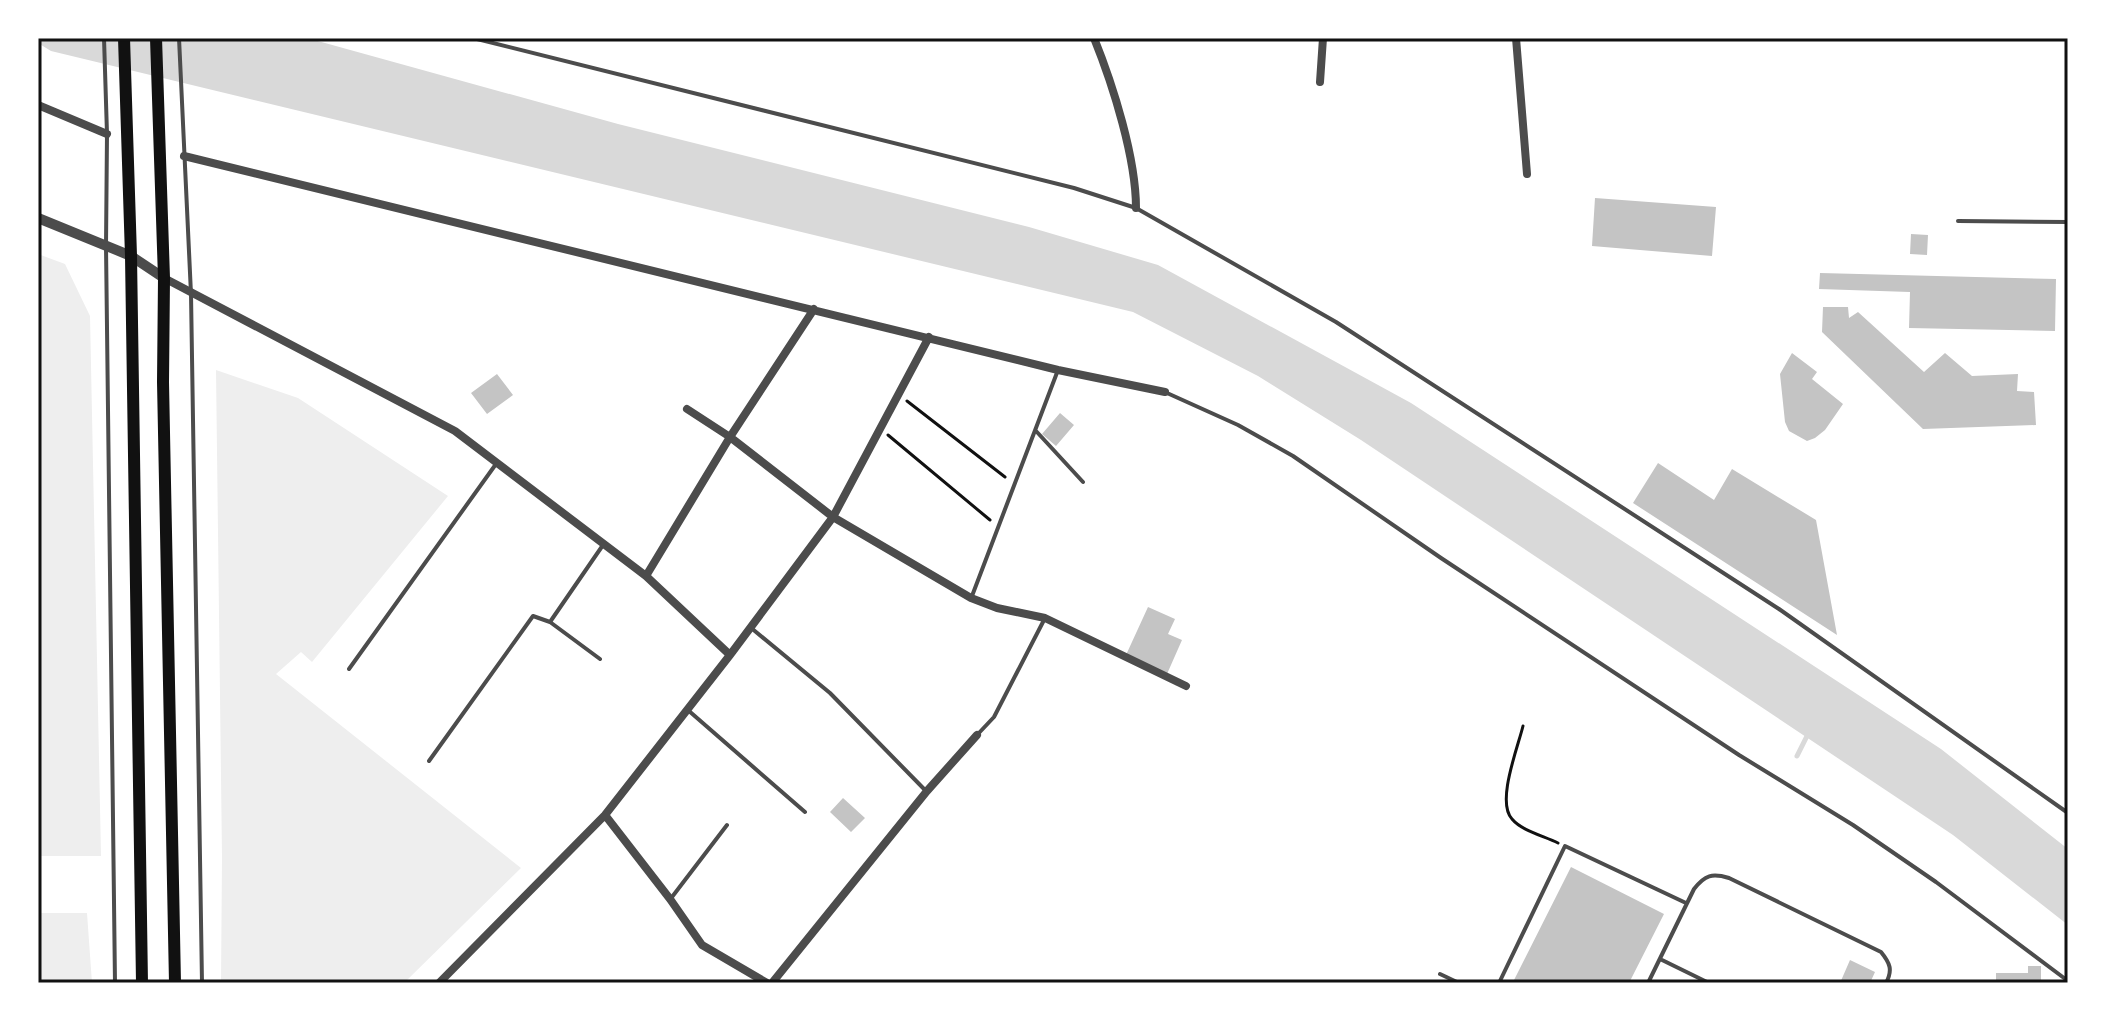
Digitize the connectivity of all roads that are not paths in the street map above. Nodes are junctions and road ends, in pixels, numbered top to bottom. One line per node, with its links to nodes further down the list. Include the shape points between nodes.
1 (104, 38): 11 (lane)
2 (124, 38): 19 (main road)
3 (156, 38): 20 (main road)
4 (179, 38): 12 (lane)
5 (473, 38): 14 (lane, via 1059,184)
6 (1094, 38): 14 (street, via 1126,139)
7 (1323, 38): 9 (street)
8 (1516, 38): 13 (street)
9 (1320, 82)
10 (38, 105): 11 (street)
11 (107, 134): 18 (lane)
12 (184, 156): 21 (lane); 22 (street)
13 (1527, 174)
14 (1136, 208): 47 (lane, via 1336,322 1779,609)
15 (38, 218): 18 (street)
16 (1958, 221): 17 (lane)
17 (2068, 222)
18 (106, 246): 19 (street); 55 (lane)
19 (131, 256): 20 (street); 56 (main road)
20 (164, 278): 21 (street); 57 (main road)
21 (191, 294): 29 (street, via 455,431); 58 (lane)
22 (814, 309): 23 (street); 28 (street)
23 (929, 337): 24 (street); 31 (street)
24 (1058, 370): 25 (street); 27 (lane)
25 (1165, 392): 54 (lane, via 1293,456 1739,755 1853,825)
26 (687, 409): 28 (street)
27 (1035, 431): 30 (lane); 34 (lane)
28 (730, 437): 31 (street); 33 (street)
29 (498, 462): 32 (street); 40 (lane)
30 (1083, 482)
31 (833, 517): 34 (street); 37 (street)
32 (605, 543): 33 (street); 36 (lane)
33 (646, 576): 38 (street)
34 (971, 598): 35 (street)
35 (1045, 618): 41 (street); 43 (lane, via 994,717)
36 (550, 622): 39 (lane); 44 (lane, via 533,616)
37 (750, 627): 38 (street); 45 (lane, via 830,693)
38 (730, 655): 42 (street)
39 (600, 659)
40 (349, 669)
41 (1186, 686)
42 (687, 710): 46 (lane); 48 (street)
43 (977, 735): 45 (street)
44 (429, 761)
45 (927, 791): 60 (street)
46 (805, 812)
47 (2068, 813)
48 (605, 815): 50 (street); 59 (street)
49 (727, 825): 50 (lane)
50 (670, 899): 60 (street, via 702,945)
51 (1687, 903): 52 (lane); 62 (lane, via 1565,846); 65 (lane, via 1702,878 1729,878 1881,952 1891,969)
52 (1660, 959): 63 (lane); 64 (lane)
53 (1440, 974): 61 (lane)
54 (2068, 981)
55 (115, 983)
56 (142, 983)
57 (175, 983)
58 (202, 983)
59 (439, 983)
60 (770, 983)
61 (1459, 983)
62 (1499, 983)
63 (1648, 983)
64 (1709, 983)
65 (1886, 983)

